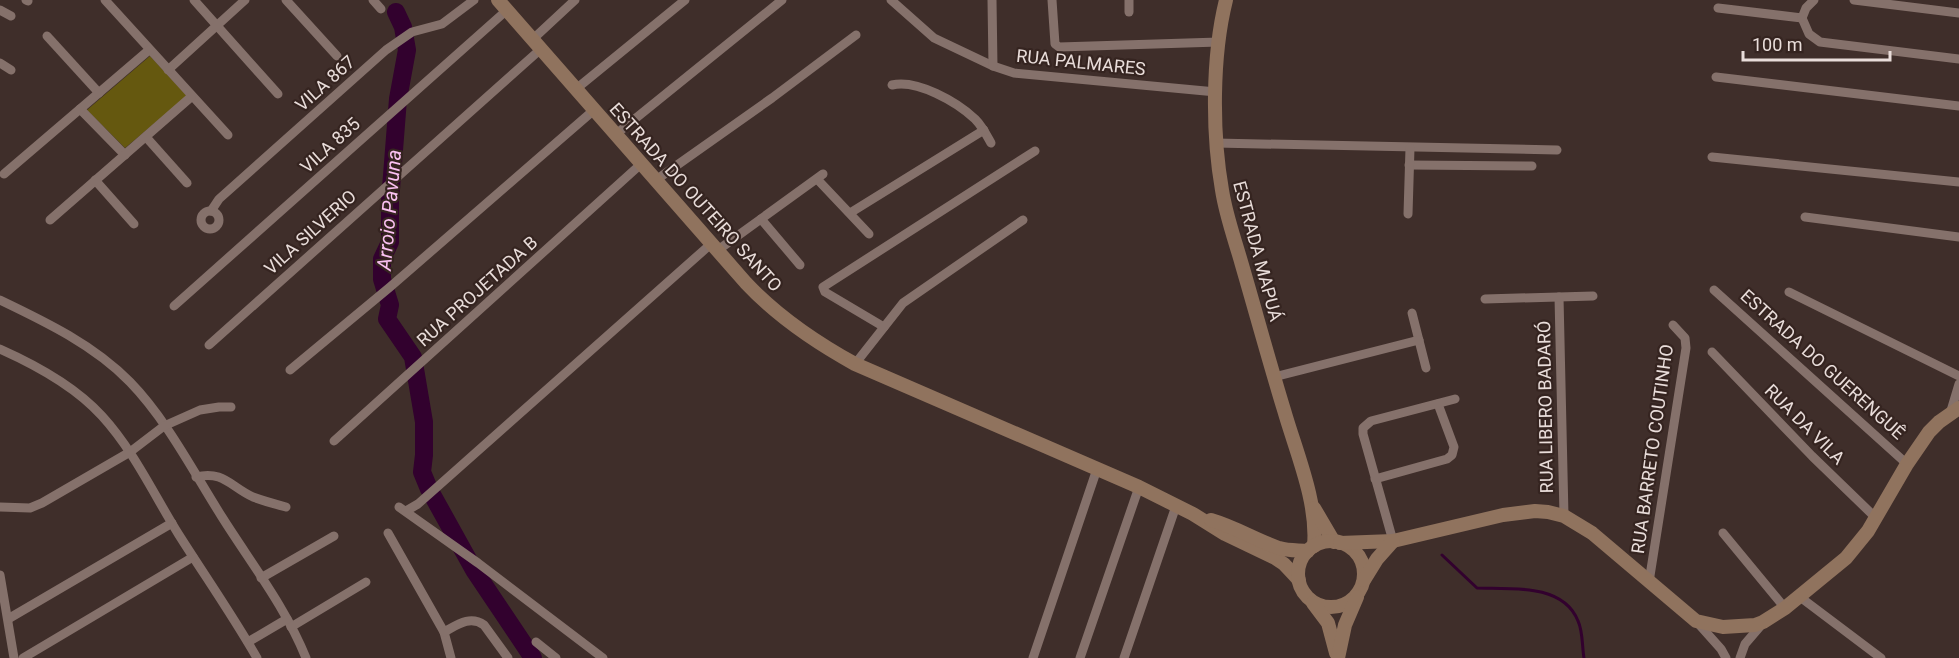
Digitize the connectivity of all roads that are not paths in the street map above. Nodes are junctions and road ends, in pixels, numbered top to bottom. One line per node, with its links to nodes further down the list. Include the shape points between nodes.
1 (105, 0): 30 (street)
2 (194, 0): 25 (street)
3 (245, 0): 25 (street)
4 (286, 0): 31 (street)
5 (373, 0): 19 (street)
6 (474, 0): 66 (street, VILA 867, via 442,24 398,40)
7 (575, 0): 29 (street, VILA SILVERIO)
8 (685, 0): 39 (street)
9 (782, 0): 49 (street)
10 (891, 0): 34 (street, RUA PALMARES, via 934,38)
11 (992, 0): 34 (street)
12 (1052, 0): 28 (street, via 1055,44 1059,47)
13 (1129, 0): 21 (street)
14 (1226, 0): 28 (main road, ESTRADA MAPUÁ)
15 (1814, 0): 24 (street)
16 (1854, 0): 22 (street)
17 (503, 5): 29 (main road, ESTRADA DO OUTEIRO SANTO); 84 (street, VILA 835, via 404,101)
18 (1718, 8): 24 (street)
19 (381, 9)
20 (0, 10): 23 (street)
21 (1129, 12)
22 (1959, 13)
23 (11, 16)
24 (1802, 18): 32 (street, via 1809,34 1820,42)
25 (216, 25): 36 (street); 42 (street)
26 (856, 35): 63 (street)
27 (47, 36): 41 (street)
28 (1219, 42): 40 (main road, ESTRADA MAPUÁ)
29 (537, 44): 39 (main road, ESTRADA DO OUTEIRO SANTO); 89 (street, VILA SILVERIO)
30 (149, 50): 36 (street); 41 (street)
31 (337, 56)
32 (1959, 59)
33 (0, 63): 35 (street)
34 (993, 66): 40 (street, RUA PALMARES, via 1022,75)
35 (11, 70)
36 (168, 70): 43 (street)
37 (1716, 77): 44 (street)
38 (892, 85): 47 (street, via 902,83 926,90 966,112)
39 (576, 89): 46 (main road, ESTRADA DO OUTEIRO SANTO)
40 (1216, 92): 52 (main road, ESTRADA MAPUÁ)
41 (99, 93): 45 (street)
42 (278, 94)
43 (191, 97): 48 (street); 50 (street)
44 (1959, 106)
45 (80, 109): 56 (street); 61 (street)
46 (594, 110): 49 (main road, ESTRADA DO OUTEIRO SANTO); 94 (street)
47 (984, 130): 51 (street); 67 (street)
48 (228, 135)
49 (615, 135): 58 (main road, ESTRADA DO OUTEIRO SANTO)
50 (146, 137): 56 (street); 65 (street)
51 (991, 143)
52 (1216, 143): 53 (street); 96 (main road, ESTRADA MAPUÁ, via 1225,205)
53 (1410, 148): 54 (street); 59 (street)
54 (1557, 150)
55 (1035, 151): 87 (street, via 823,287 825,292)
56 (124, 155): 62 (street)
57 (1712, 157): 64 (street)
58 (641, 164): 63 (main road, ESTRADA DO OUTEIRO SANTO); 103 (street, RUA PROJETADA B)
59 (1409, 165): 60 (street); 68 (street)
60 (1532, 166)
61 (4, 174)
62 (96, 180): 71 (street); 73 (street)
63 (656, 180): 76 (main road, ESTRADA DO OUTEIRO SANTO)
64 (1959, 182)
65 (187, 183)
66 (211, 211)
67 (850, 213): 70 (street, via 820,176); 74 (street)
68 (1407, 214)
69 (1805, 217): 75 (street)
70 (761, 219): 76 (street); 77 (street)
71 (50, 220)
72 (1023, 220): 87 (street, via 911,297)
73 (134, 224)
74 (869, 234)
75 (1959, 237)
76 (715, 247): 92 (main road, ESTRADA DO OUTEIRO SANTO, via 773,308 813,339); 151 (street, via 418,504 403,509)
77 (800, 265)
78 (1714, 290): 105 (street, ESTRADA DO GUERENGUÊ)
79 (1789, 292): 95 (street, ESTRADA DO GUERENGUÊ)
80 (1593, 296): 81 (street)
81 (1559, 297): 82 (street); 115 (street, RUA LIBERO BADARÓ)
82 (1485, 299)
83 (0, 300): 102 (street, via 70,335 102,357 130,382)
84 (174, 306)
85 (1412, 313): 88 (street)
86 (1673, 325): 129 (street, RUA BARRETO COUTINHO, via 1685,338 1686,348)
87 (884, 327): 92 (street)
88 (1419, 340): 93 (street); 96 (street)
89 (209, 345)
90 (0, 349): 104 (street, via 81,396)
91 (1712, 352): 116 (street, RUA DA VILA)
92 (855, 364): 106 (main road, ESTRADA DO OUTEIRO SANTO)
93 (1426, 368)
94 (290, 370)
95 (1959, 376)
96 (1274, 377): 110 (main road, ESTRADA MAPUÁ)
97 (1959, 384): 101 (street)
98 (1455, 399): 99 (street)
99 (1438, 404): 108 (street, via 1365,425 1363,435); 108 (street, via 1454,447 1452,455)
100 (231, 407): 102 (street, via 200,410)
101 (1954, 411): 105 (main road, ESTRADA DO GUERENGUÊ, via 1929,432)
102 (164, 426): 104 (street); 107 (street)
103 (334, 441)
104 (130, 452): 112 (street, via 42,503 30,508); 117 (street)
105 (1907, 464): 116 (main road, ESTRADA DO GUERENGUÊ)
106 (1097, 469): 109 (main road, ESTRADA DO OUTEIRO SANTO); 152 (street)
107 (196, 477): 113 (street, via 214,474 256,498); 126 (street)
108 (1375, 479): 121 (street)
109 (1139, 487): 111 (main road, ESTRADA DO OUTEIRO SANTO); 153 (street)
110 (1312, 504): 122 (main road, ESTRADA MAPUÁ); 123 (main road, ESTRADA MAPUÁ, via 1315,534)
111 (1176, 506): 114 (main road, ESTRADA DO OUTEIRO SANTO); 154 (street)
112 (0, 507)
113 (286, 507)
114 (1193, 514): 123 (main road, ESTRADA DO OUTEIRO SANTO, via 1230,525 1278,548); 127 (main road, ESTRADA DO OUTEIRO SANTO, via 1275,558)
115 (1564, 516): 121 (main road, ESTRADA DO GUERENGUÊ, via 1520,512); 129 (main road, ESTRADA DO GUERENGUÊ, via 1592,533)
116 (1876, 518): 131 (main road, ESTRADA DO GUERENGUÊ, via 1846,558)
117 (172, 523): 124 (street); 134 (street)
118 (388, 533): 139 (street)
119 (1723, 533): 133 (street)
120 (334, 536): 126 (street)
121 (1393, 540): 122 (main road, ESTRADA DO GUERENGUÊ); 130 (main road)
122 (1337, 542): 123 (main road, via 1323,542); 130 (main road, via 1347,546 1363,565)
123 (1311, 549): 127 (main road, via 1300,564)
124 (193, 557): 140 (street); 145 (street)
125 (0, 575): 134 (street)
126 (261, 578): 137 (street)
127 (1299, 580): 132 (main road)
128 (366, 582): 137 (street)
129 (1649, 582): 135 (main road, ESTRADA DO GUERENGUÊ)
130 (1361, 588): 132 (main road, via 1344,605 1335,607); 155 (main road, via 1345,625)
131 (1800, 597): 133 (main road, ESTRADA DO GUERENGUÊ); 157 (street)
132 (1310, 599): 155 (main road, via 1328,623)
133 (1785, 608): 136 (main road, ESTRADA DO GUERENGUÊ)
134 (8, 620): 144 (street)
135 (1696, 621): 138 (main road, ESTRADA DO GUERENGUÊ); 143 (street)
136 (1763, 622): 138 (main road, ESTRADA DO GUERENGUÊ); 142 (street)
137 (289, 623): 140 (street); 147 (street)
138 (1733, 627): 142 (street, via 1742,632); 143 (street, via 1723,633)
139 (444, 632): 148 (street); 149 (street, via 464,621 480,622)
140 (248, 642): 146 (street)
141 (536, 642): 150 (street)
142 (1745, 644): 156 (street)
143 (1724, 655)
144 (14, 658)
145 (23, 658)
146 (257, 658)
147 (306, 658)
148 (451, 658)
149 (508, 658)
150 (556, 658)
151 (603, 658)
152 (1033, 658)
153 (1080, 658)
154 (1124, 658)
155 (1337, 658)
156 (1740, 658)
157 (1881, 658)

